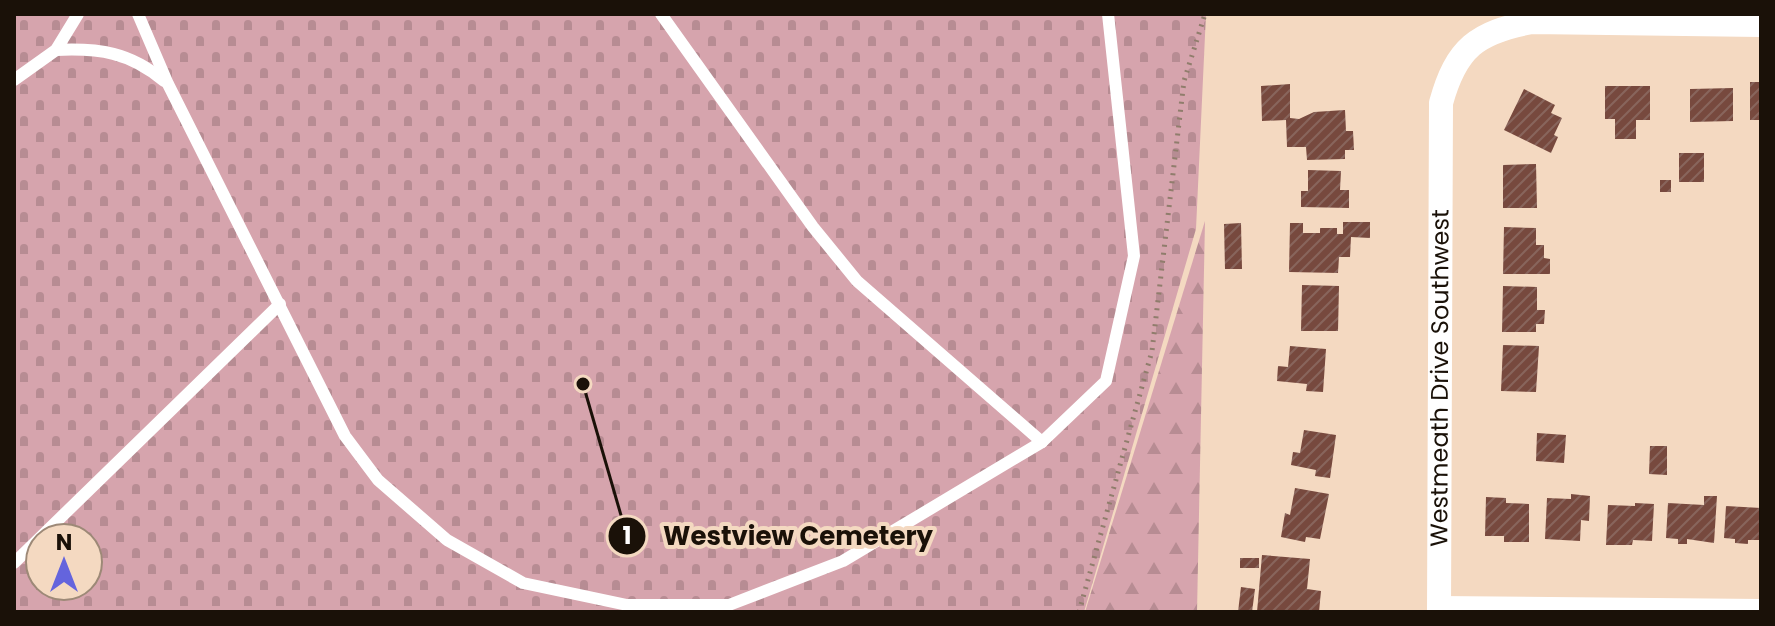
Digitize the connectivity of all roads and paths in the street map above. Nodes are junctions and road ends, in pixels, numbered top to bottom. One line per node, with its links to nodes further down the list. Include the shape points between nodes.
1 (78, 14): 7 (lane)
2 (138, 14): 9 (lane)
3 (661, 14): 11 (lane, via 857,281)
4 (1108, 14): 11 (lane, via 1134,256 1106,381)
5 (1205, 14): 15 (path, via 1184,81 1152,351)
6 (1761, 25): 13 (street, Westmeath Drive Southwest, via 1532,22 1501,27 1461,55 1448,77 1441,103)
7 (56, 50): 8 (lane); 9 (lane, via 90,48 125,56)
8 (14, 80)
9 (168, 84): 10 (lane)
10 (280, 304): 11 (lane, via 345,436 378,480 447,540 523,583 627,605 729,605 843,561); 12 (lane)
11 (1042, 442)
12 (14, 563)
13 (1439, 610): 14 (street)
14 (1761, 611)
15 (1079, 612)

